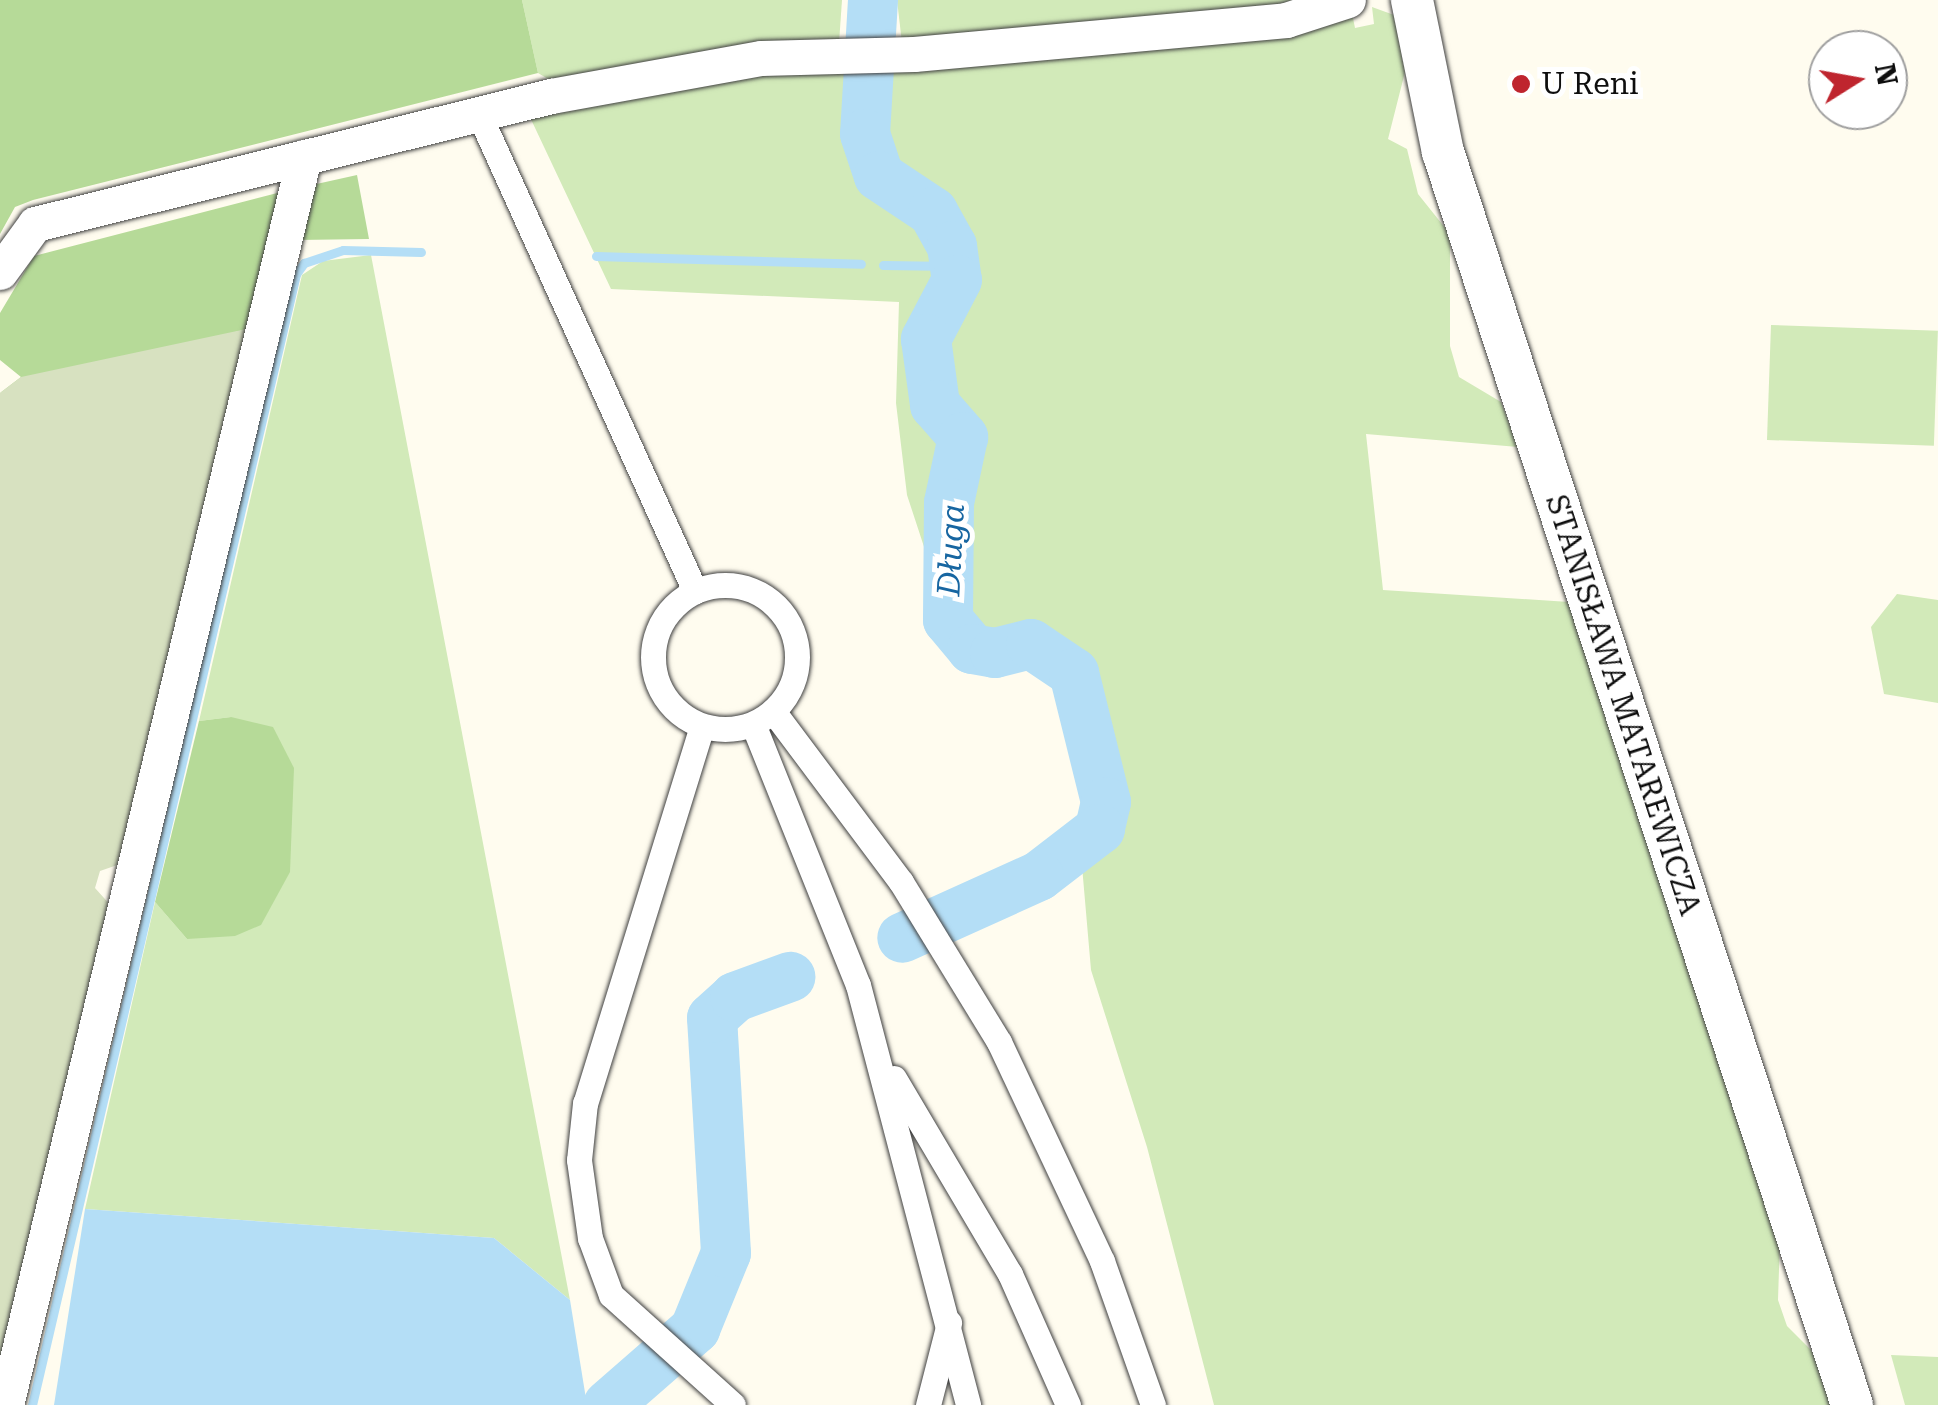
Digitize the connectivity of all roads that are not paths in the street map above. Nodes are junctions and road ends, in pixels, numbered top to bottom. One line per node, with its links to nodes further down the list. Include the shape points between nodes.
1 (1348, 0): 3 (street, via 1286,20 914,54 812,53)
2 (1412, 0): 17 (street, STANISŁAWA MATAREWICZA, via 1443,152)
3 (478, 112): 4 (street); 6 (street)
4 (304, 157): 5 (street, via 35,224); 12 (street)
5 (0, 272)
6 (695, 592): 7 (street, via 748,588 786,618 798,664); 8 (street, via 664,617 652,663 671,706)
7 (763, 718): 8 (street); 9 (street); 16 (street, via 901,882 953,964 1056,1154)
8 (702, 726): 11 (street, via 579,1133 598,1271 640,1326)
9 (880, 1057): 10 (street); 15 (street, via 957,1176)
10 (950, 1318): 13 (street); 14 (street)
11 (723, 1397)
12 (6, 1405)
13 (928, 1405)
14 (968, 1405)
15 (1068, 1405)
16 (1153, 1405)
17 (1852, 1405)

